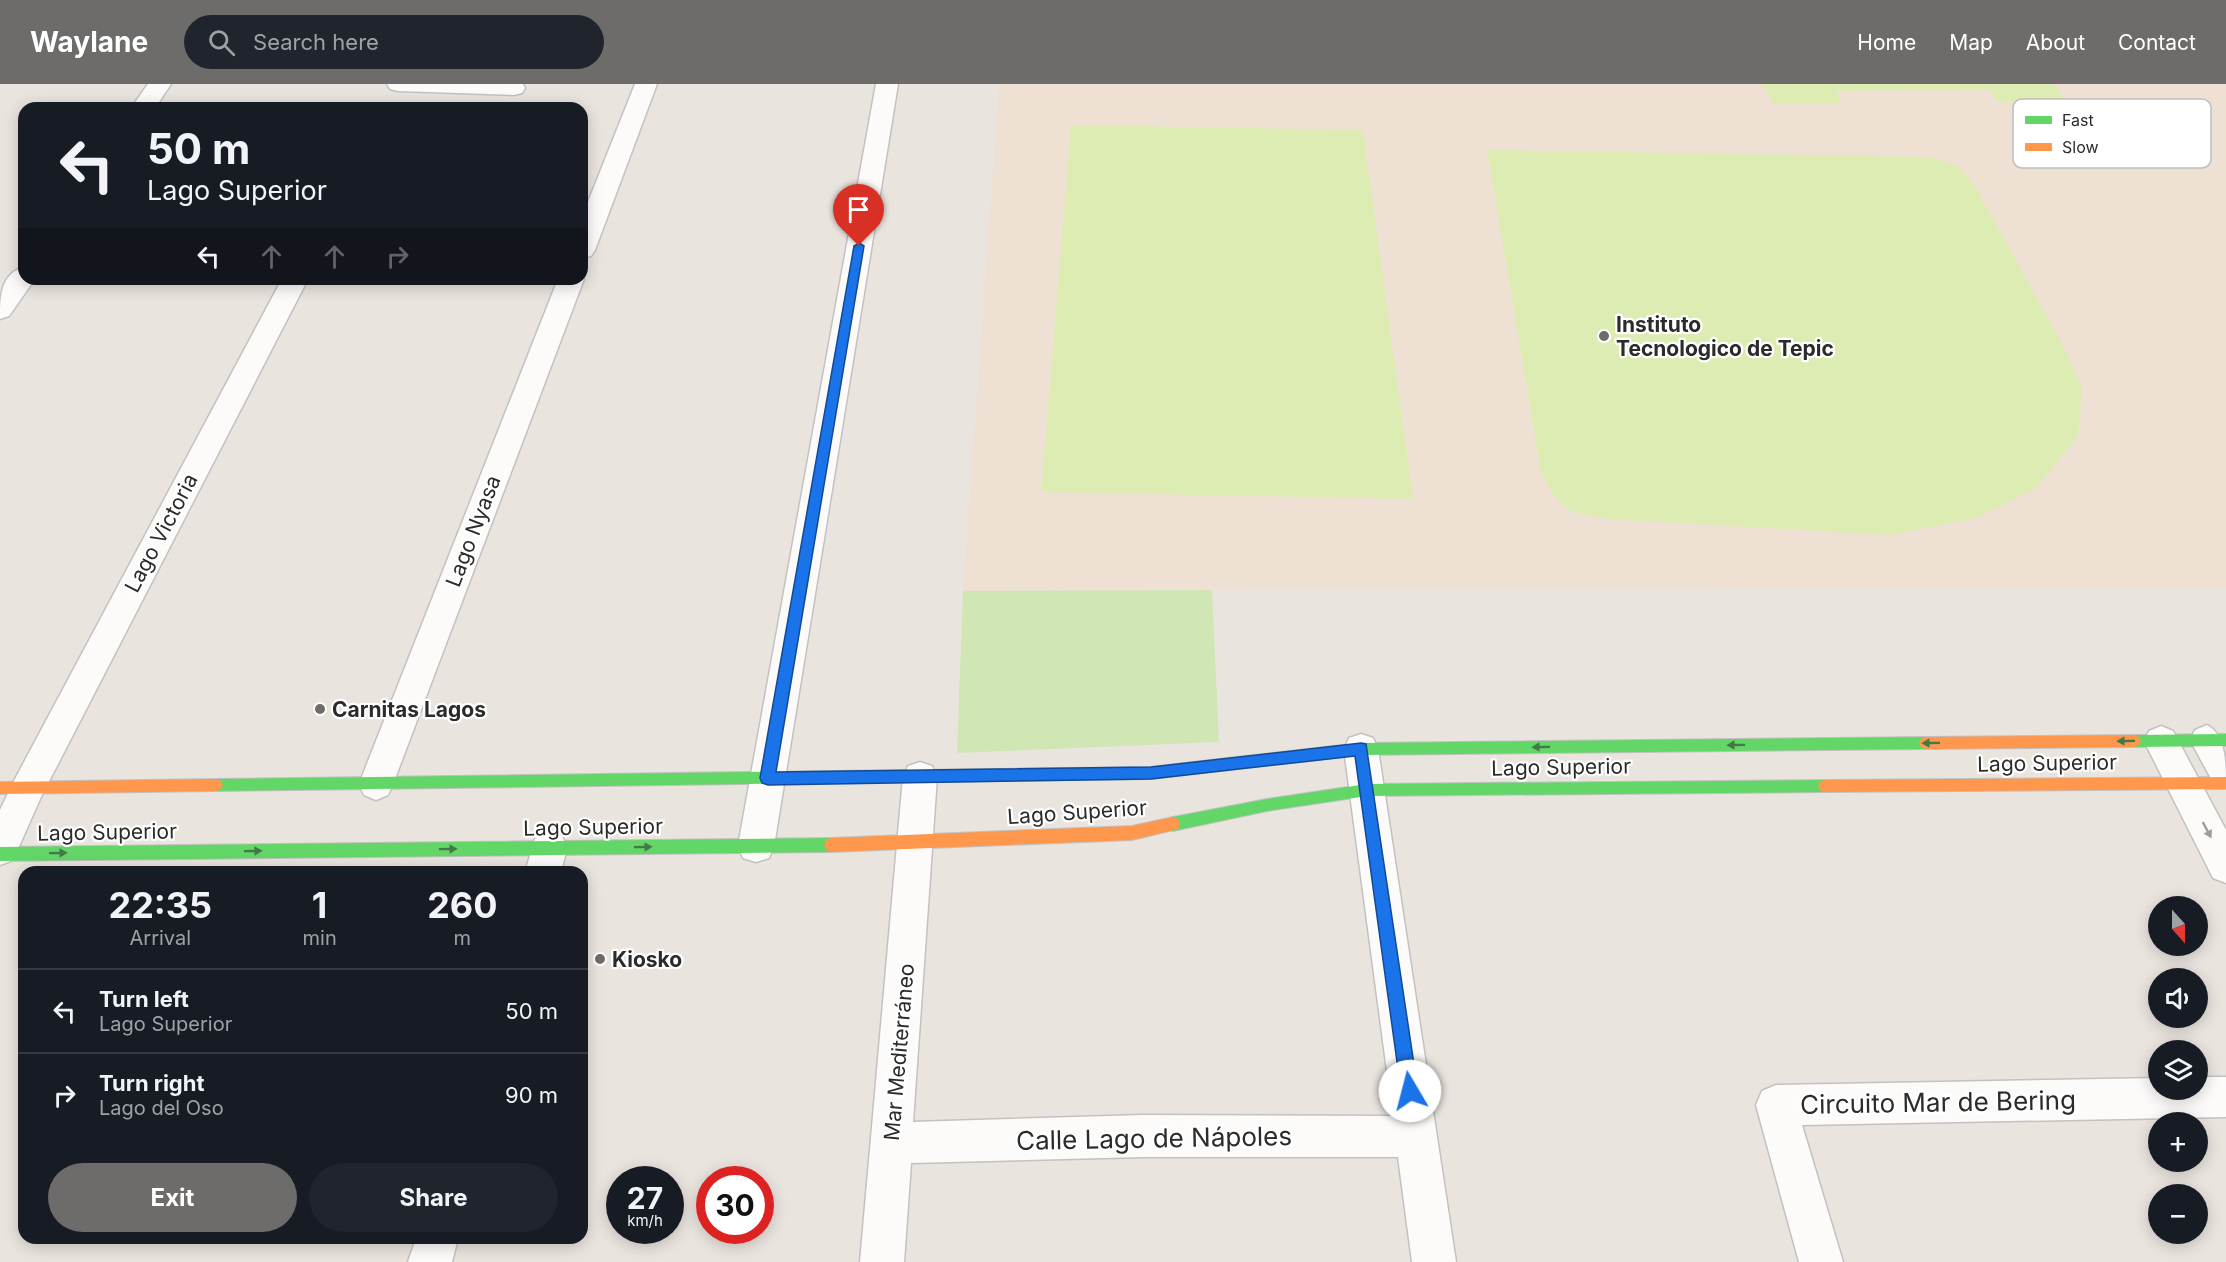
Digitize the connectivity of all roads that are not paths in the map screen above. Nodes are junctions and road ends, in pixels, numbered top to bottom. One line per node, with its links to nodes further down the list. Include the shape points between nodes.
1 (160, 84): 6 (street)
2 (646, 84): 7 (street)
3 (887, 84): 17 (street)
4 (395, 89): 5 (street)
5 (512, 93)
6 (147, 102)
7 (588, 234)
8 (18, 284): 11 (street)
9 (292, 285): 21 (street, Lago Victoria)
10 (569, 285): 20 (street, Lago Nyasa)
11 (0, 310)
12 (2216, 740): 13 (street, Lago Superior); 15 (street)
13 (2161, 741): 14 (street, Lago Superior, one-way to 14); 18 (street)
14 (1361, 749): 16 (street, Lago Superior, via 1151,773); 22 (street)
15 (2226, 773)
16 (920, 777): 17 (street, Lago Superior); 23 (street, Mar Mediterráneo)
17 (768, 778): 20 (street, Lago Superior); 24 (street)
18 (2181, 783): 19 (street, Lago Superior); 22 (street, Lago Superior); 28 (street, one-way to 28)
19 (2226, 783)
20 (376, 784): 21 (street, Lago Superior)
21 (14, 788): 25 (street, Lago Victoria)
22 (1367, 790): 23 (street, Lago Superior, via 1267,805 1132,833); 30 (street)
23 (915, 843): 24 (street, Lago Superior); 31 (street, Mar Mediterráneo)
24 (756, 846): 27 (street, Lago Superior, one-way to 24)
25 (0, 848)
26 (0, 854): 27 (street, Lago Superior, one-way to 27)
27 (546, 860)
28 (2226, 866)
29 (2226, 1097): 36 (street, Circuito Mar de Bering, via 1776,1106)
30 (1416, 1137): 31 (street, Calle Lago de Nápoles, via 1143,1136); 35 (street)
31 (891, 1143): 34 (street, Mar Mediterráneo)
32 (435, 1244): 33 (street)
33 (430, 1262)
34 (882, 1262)
35 (1434, 1262)
36 (1821, 1262)

